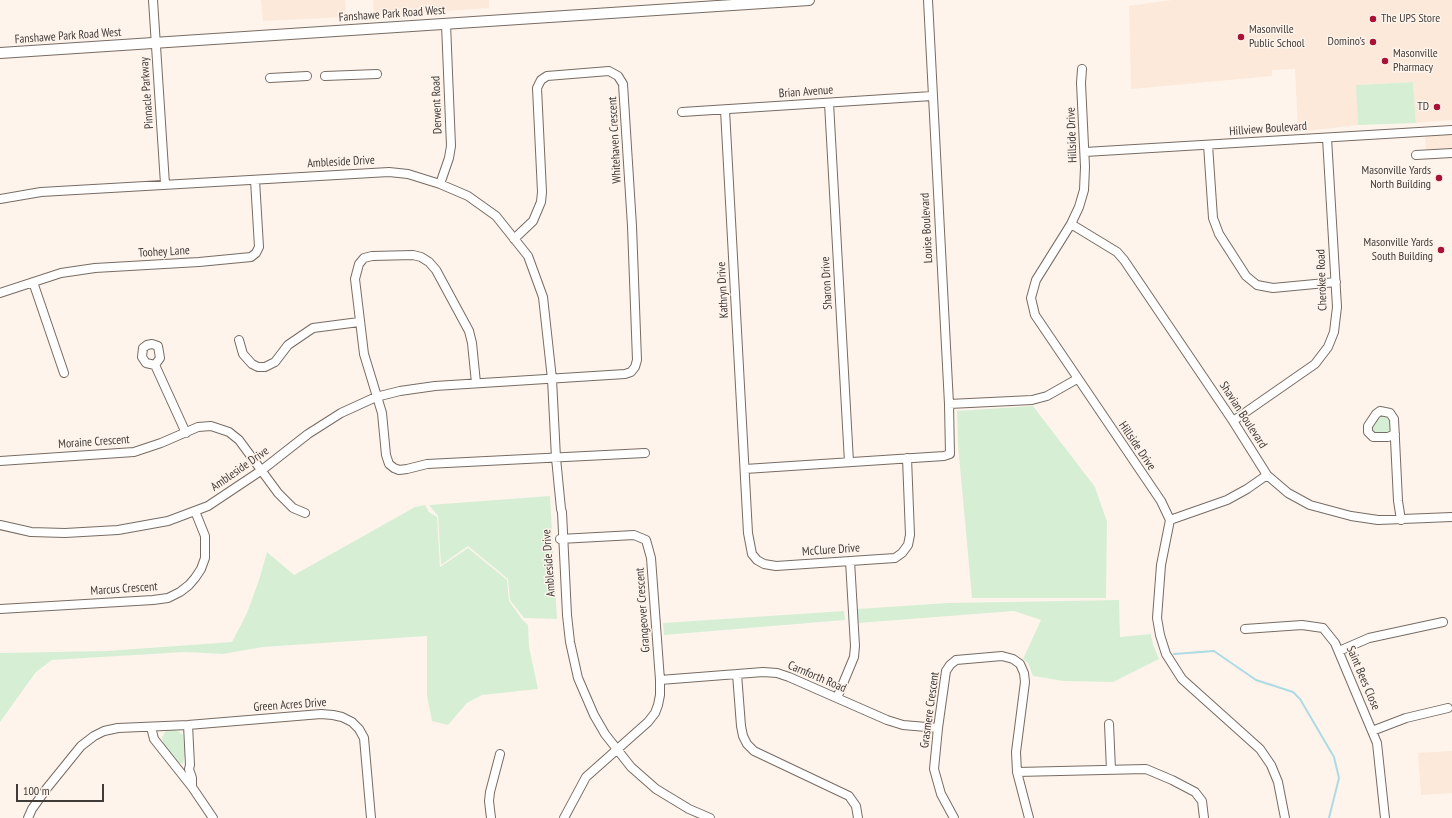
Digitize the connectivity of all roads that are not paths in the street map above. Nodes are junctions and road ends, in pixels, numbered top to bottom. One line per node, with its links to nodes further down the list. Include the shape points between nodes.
1 (153, 0): 5 (street, Pinnacle Parkway)
2 (809, 0): 4 (main road, Fanshawe Park Road West)
3 (928, 0): 12 (street, Louise Boulevard)
4 (446, 24): 5 (main road, Fanshawe Park Road West); 24 (street, Derwent Road, via 451,146)
5 (156, 43): 6 (main road, Fanshawe Park Road West); 23 (street, Pinnacle Parkway)
6 (0, 53)
7 (1082, 69): 19 (street, Hillside Drive)
8 (377, 74): 10 (street)
9 (307, 76): 11 (street)
10 (324, 76)
11 (270, 78)
12 (932, 96): 13 (street, Brian Avenue); 39 (street, Louise Boulevard)
13 (829, 103): 14 (street, Brian Avenue); 47 (street, Sharon Drive)
14 (725, 110): 15 (street, Brian Avenue); 48 (street, Kathryn Drive)
15 (682, 112)
16 (1452, 130): 17 (street, Hillview Boulevard)
17 (1327, 138): 18 (street, Hillview Boulevard); 29 (street, Cherokee Road)
18 (1208, 145): 19 (street, Hillview Boulevard); 29 (street, via 1213,218 1219,234 1246,276 1257,285 1272,288)
19 (1085, 152): 26 (street, Hillside Drive, via 1084,190)
20 (1452, 153): 21 (street)
21 (1416, 155)
22 (255, 180): 23 (street, Ambleside Drive); 24 (street, Ambleside Drive, via 388,172 408,174); 28 (street, Toohey Lane, via 259,247 250,257 95,268 61,273)
23 (164, 184): 25 (street, Ambleside Drive, via 41,192)
24 (440, 184): 27 (street, Ambleside Drive, via 468,196 496,216)
25 (0, 199)
26 (1071, 224): 36 (street, Hillside Drive, via 1036,280 1031,298 1035,315); 40 (street, Shavian Boulevard, via 1117,252 1124,260)
27 (514, 239): 35 (street, Ambleside Drive, via 528,256 543,297); 35 (street, Whitehaven Crescent, via 534,221 541,202 537,88 541,80 547,76 608,71 618,76 623,84 637,360 635,367 626,374)
28 (32, 282): 30 (street, Toohey Lane); 34 (street)
29 (1336, 282): 40 (street, Cherokee Road, via 1334,332 1328,347 1315,364)
30 (0, 293)
31 (359, 322): 32 (street, via 313,328 288,345 275,362 264,367 252,364 243,354); 37 (street, via 355,279 359,264 364,258 405,254 421,257 436,270 469,331); 38 (street, via 364,354)
32 (239, 340)
33 (155, 365): 41 (street)
34 (64, 373)
35 (552, 379): 37 (street, Ambleside Drive); 44 (street, Ambleside Drive)
36 (1077, 379): 39 (street, via 1047,396 1032,400); 54 (street, Hillside Drive, via 1161,501)
37 (476, 384): 38 (street, Ambleside Drive, via 435,386)
38 (376, 397): 44 (street, via 384,423 386,455 389,464 400,470 427,464); 49 (street, Ambleside Drive, via 341,413 308,434)
39 (949, 404): 45 (street, Louise Boulevard, via 950,454)
40 (1233, 421): 50 (street, Shavian Boulevard)
41 (186, 432): 46 (street, Moraine Crescent, via 134,452); 49 (street, Moraine Crescent, via 206,426 221,428 239,440)
42 (1395, 434): 55 (street)
43 (645, 453): 44 (street)
44 (556, 458): 57 (street, Ambleside Drive, via 562,510)
45 (907, 458): 47 (street); 58 (street, McClure Drive, via 910,535 908,545 895,558)
46 (0, 461)
47 (849, 462): 48 (street)
48 (745, 469): 58 (street, McClure Drive, via 748,533 752,554 757,560 776,566)
49 (262, 470): 51 (street, Ambleside Drive, via 208,506); 52 (street, Moraine Crescent, via 278,493 293,508)
50 (1267, 475): 54 (street, via 1227,500); 55 (street, Shavian Boulevard, via 1288,493 1310,505 1351,516)
51 (195, 511): 56 (street, Ambleside Drive, via 168,521 118,530 31,532); 59 (street, Marcus Crescent, via 205,536 205,558 195,578 180,592 168,598 153,600)
52 (305, 513)
53 (1452, 517): 55 (street, Shavian Boulevard)
54 (1170, 520): 87 (street, via 1161,565 1157,618 1166,654 1182,679 1260,749 1278,782)
55 (1401, 520)
56 (0, 525)
57 (562, 539): 64 (street, Grangeover Crescent, via 634,535 646,540 651,558); 72 (street, Ambleside Drive, via 564,613 567,615 578,678 594,716)
58 (850, 561): 65 (street, via 854,657)
59 (0, 609)
60 (1443, 622): 62 (street, via 1369,638)
61 (1245, 629): 62 (street, Saint Bees Close, via 1302,625 1323,628)
62 (1339, 651): 71 (street, Saint Bees Close)
63 (737, 674): 64 (street, Carnforth Road); 65 (street, Carnforth Road, via 777,673); 83 (street, via 741,726 746,744 754,751 849,796 856,806)
64 (660, 680): 72 (street, Grangeover Crescent, via 660,694 655,713)
65 (836, 698): 70 (street, Carnforth Road, via 903,725)
66 (1448, 708): 71 (street, via 1406,718)
67 (1109, 724): 74 (street)
68 (188, 725): 69 (street, Green Acres Drive); 76 (street); 79 (street, Green Acres Drive, via 321,714 342,717 352,722 364,738)
69 (150, 727): 76 (street, via 154,739); 77 (street, Green Acres Drive, via 118,728 94,736 81,746 47,788)
70 (938, 728): 75 (street, Grasmere Crescent, via 946,671 950,665 956,660 1002,656 1013,658 1020,664 1025,682 1016,752); 84 (street, Grasmere Crescent, via 934,769 941,794)
71 (1372, 731): 88 (street, Saint Bees Close, via 1377,743)
72 (616, 750): 81 (street, Grangeover Crescent, via 586,777); 82 (street, Ambleside Drive, via 656,789)
73 (500, 754): 80 (street, via 490,792)
74 (1111, 770): 75 (street); 86 (street, via 1146,770 1178,783 1195,792 1202,801)
75 (1017, 772): 85 (street, Grasmere Crescent)
76 (192, 787): 78 (street)
77 (28, 818)
78 (213, 818)
79 (371, 818)
80 (491, 818)
81 (564, 818)
82 (710, 818)
83 (858, 818)
84 (954, 818)
85 (1029, 818)
86 (1204, 818)
87 (1285, 818)
88 (1385, 818)

